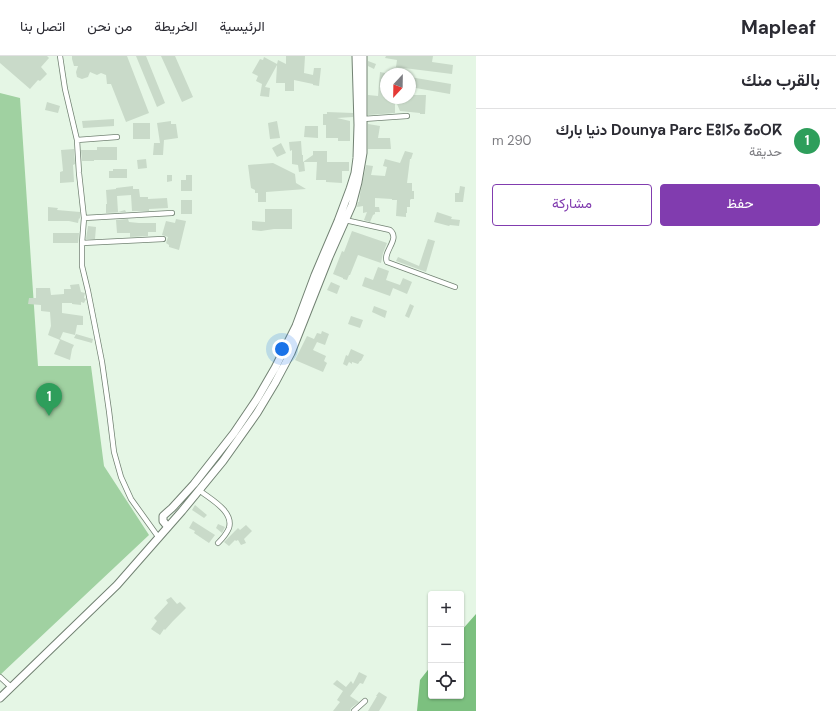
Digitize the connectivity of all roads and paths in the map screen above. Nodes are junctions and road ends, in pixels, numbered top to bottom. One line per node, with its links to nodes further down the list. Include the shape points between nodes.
1 (60, 56): 7 (street)
2 (356, 56): 15 (main road, via 356,164 353,181 338,221 296,326 275,368 222,450 163,516 163,521)
3 (363, 56): 5 (main road)
4 (407, 116): 5 (street)
5 (363, 119): 10 (main road, via 360,172)
6 (117, 137): 7 (street)
7 (77, 140): 9 (street)
8 (172, 213): 9 (street)
9 (84, 218): 12 (street)
10 (345, 220): 13 (street, via 392,231 394,236 386,258 387,262); 14 (main road, via 291,353 278,378 247,428)
11 (163, 239): 12 (street)
12 (82, 242): 16 (street, via 82,266 99,346 114,452 131,499)
13 (455, 287)
14 (199, 490): 15 (main road); 17 (street, via 224,509 229,517 228,529)
15 (168, 527): 16 (main road)
16 (158, 538): 19 (main road, via 117,585)
17 (218, 543)
18 (0, 676): 19 (street)
19 (11, 687): 20 (main road)
20 (0, 698)
21 (365, 701): 22 (street)
22 (354, 711)

